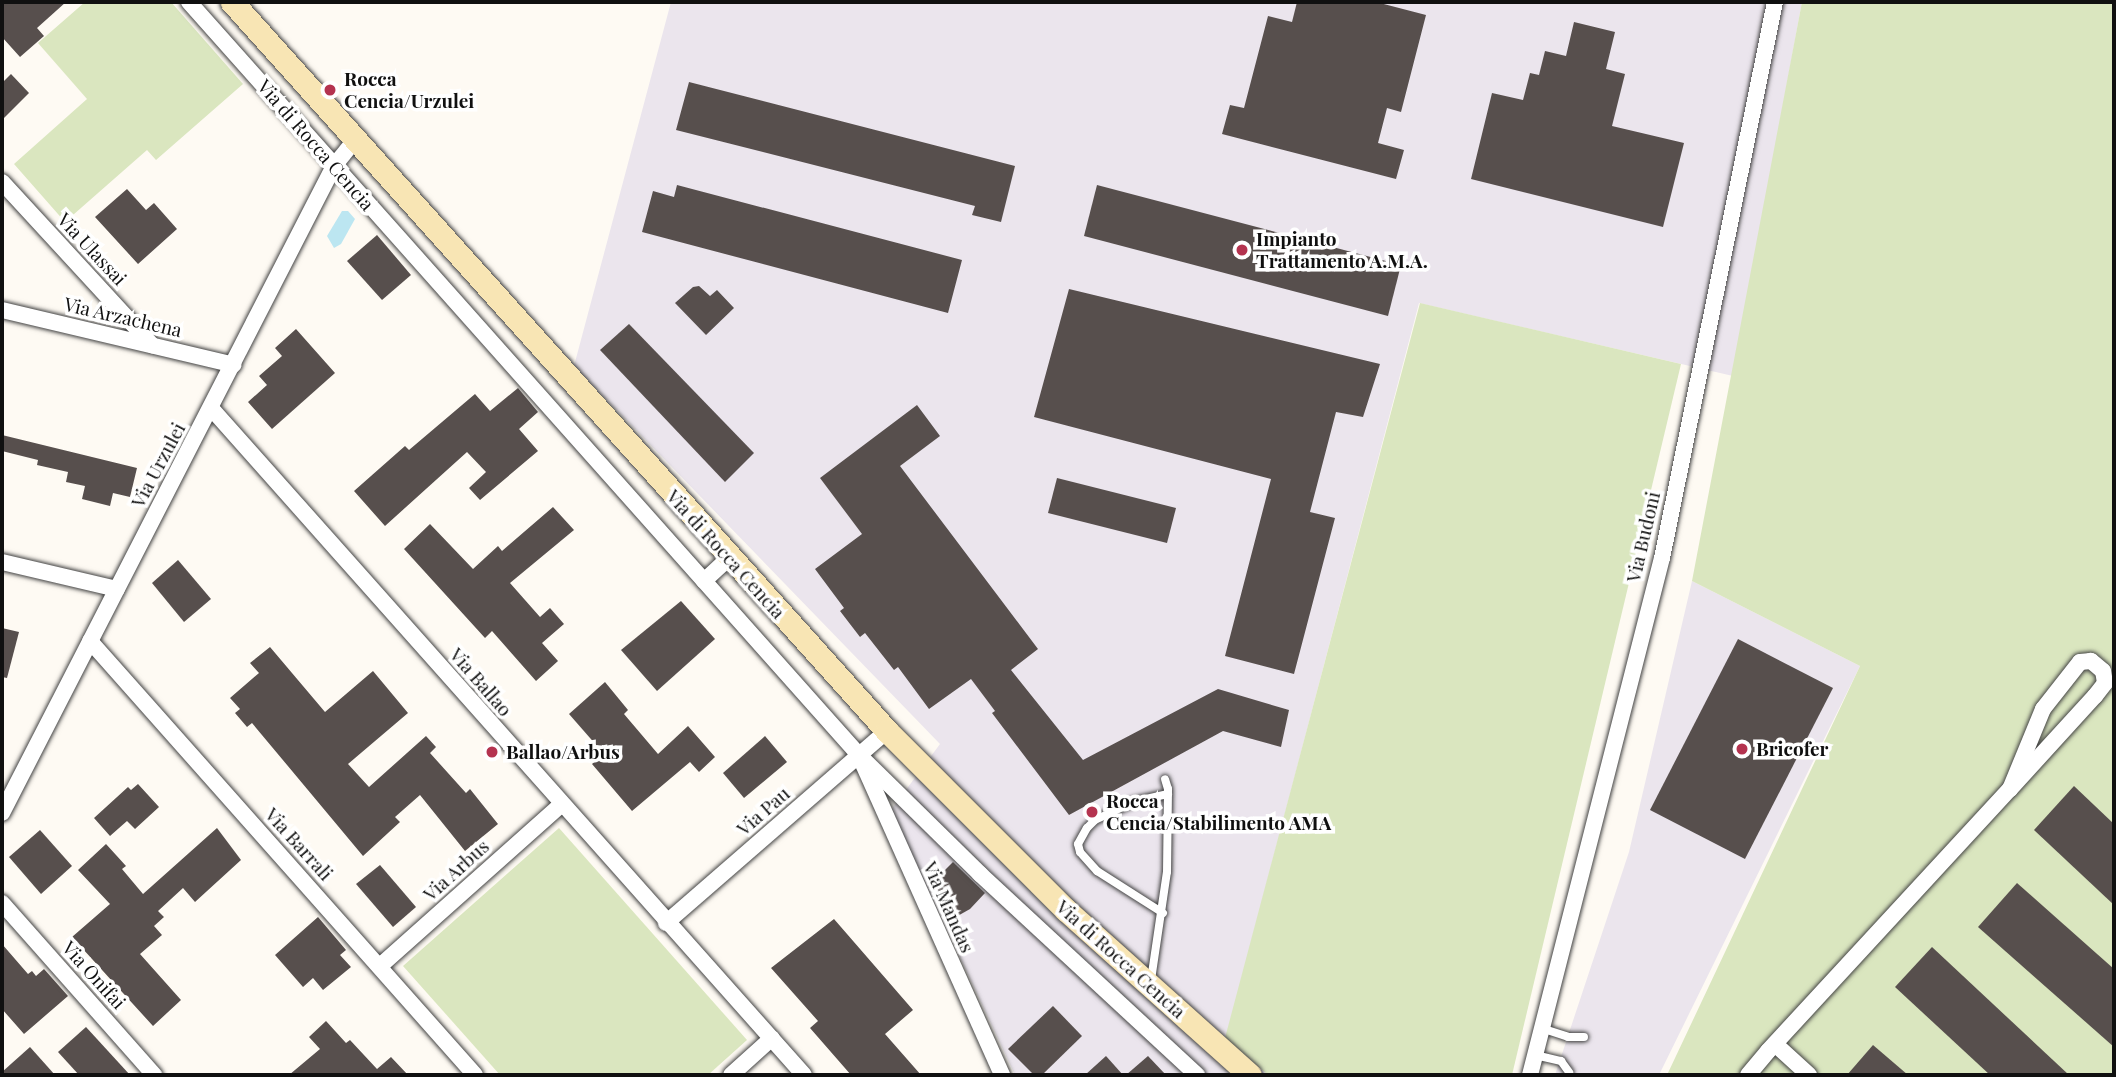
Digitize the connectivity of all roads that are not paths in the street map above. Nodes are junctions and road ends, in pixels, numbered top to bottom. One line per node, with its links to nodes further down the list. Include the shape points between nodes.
1 (189, 2): 5 (street, Via di Rocca Cencia)
2 (232, 2): 4 (main road, Via di Rocca Cencia)
3 (1775, 2): 28 (street, Via Budoni, via 1661,558)
4 (356, 139): 5 (street, Via Urzulei); 11 (main road, Via di Rocca Cencia)
5 (334, 166): 9 (street, Via Urzulei); 13 (street, Via di Rocca Cencia)
6 (2, 182): 8 (street, Via Ulassai)
7 (2, 310): 8 (street, Via Arzachena)
8 (152, 345): 9 (street, Via Arzachena)
9 (234, 365): 10 (street, Via Urzulei)
10 (211, 408): 14 (street, Via Urzulei); 21 (street, Via Ballao)
11 (729, 558): 13 (street); 16 (main road, Via di Rocca Cencia)
12 (2, 562): 14 (street)
13 (704, 581): 17 (street, Via di Rocca Cencia)
14 (117, 589): 15 (street, Via Urzulei)
15 (90, 641): 22 (street, Via Urzulei); 26 (street, Via Barrali)
16 (887, 731): 17 (street, Via Pau); 27 (main road, Via di Rocca Cencia, via 1044,889)
17 (859, 755): 25 (street, Via Pau); 38 (street, Via Mandas); 39 (street, Via di Rocca Cencia)
18 (1165, 779): 20 (lane)
19 (2010, 789): 19 (street, via 2105,683 2103,671 2091,662 2080,662 2043,709); 31 (street)
20 (1168, 794): 24 (lane); 24 (lane, via 1133,802 1096,820 1079,844 1097,871)
21 (561, 805): 25 (street, Via Ballao); 26 (street, Via Arbus)
22 (2, 811)
23 (2, 903): 34 (street, Via Onifai)
24 (1163, 913): 27 (lane)
25 (666, 923): 30 (street, Via Ballao)
26 (380, 966): 35 (street, Via Barrali)
27 (1149, 986): 40 (main road, Via di Rocca Cencia)
28 (1541, 1028): 29 (lane); 32 (street, Via Budoni)
29 (1584, 1037)
30 (772, 1038): 36 (street); 37 (street, Via Ballao)
31 (1774, 1044): 42 (street); 43 (street)
32 (1535, 1055): 33 (lane, via 1561,1061); 41 (street, Via Budoni)
33 (1569, 1072)
34 (154, 1075)
35 (475, 1075)
36 (731, 1075)
37 (804, 1075)
38 (1002, 1075)
39 (1198, 1075)
40 (1250, 1075)
41 (1530, 1075)
42 (1748, 1075)
43 (1809, 1075)

